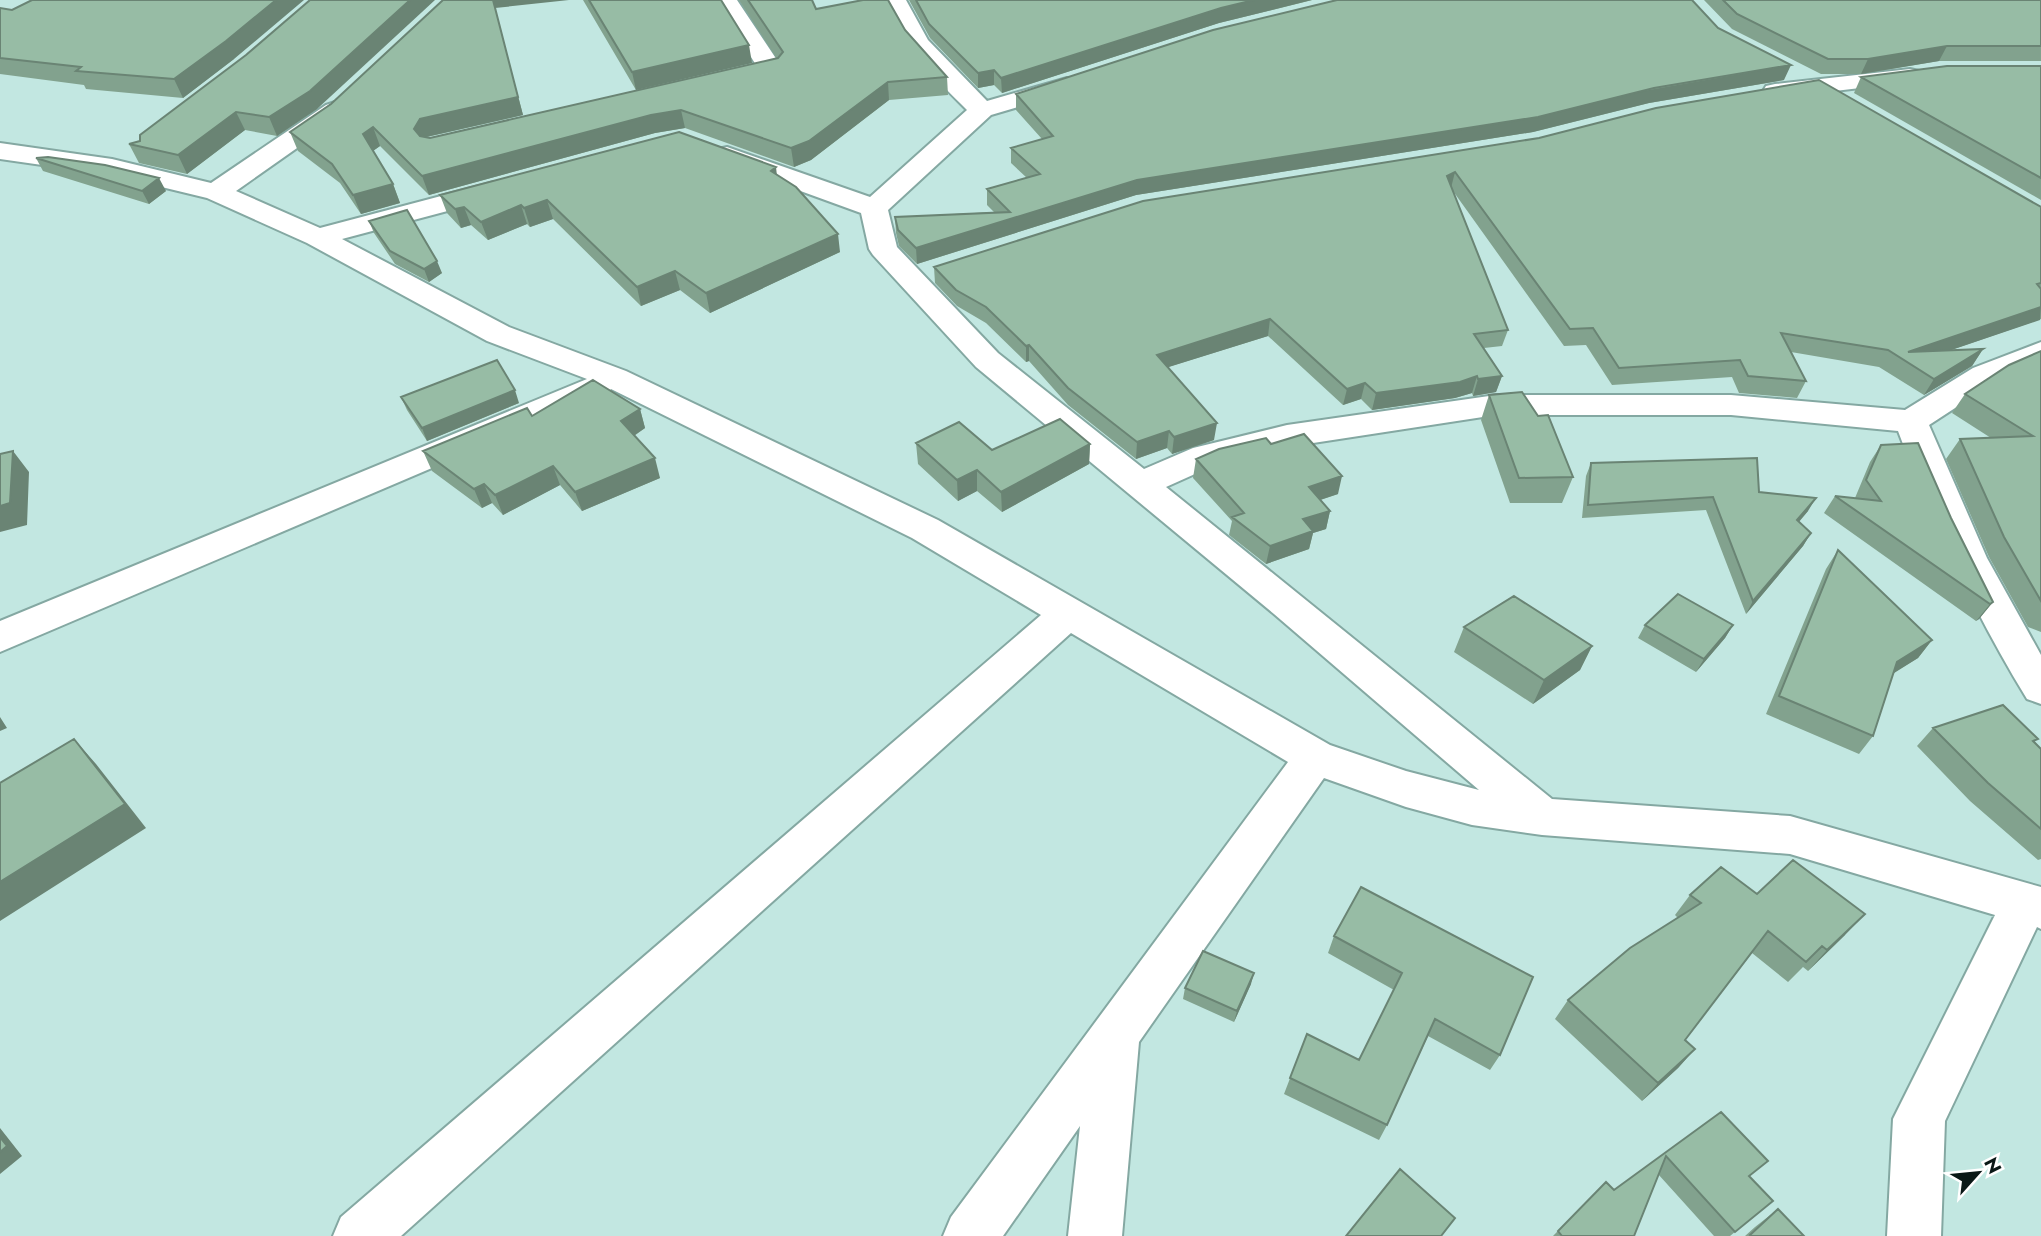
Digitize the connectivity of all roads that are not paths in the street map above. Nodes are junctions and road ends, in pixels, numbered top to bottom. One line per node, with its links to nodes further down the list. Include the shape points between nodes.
1 (726, 0): 6 (street, via 771,69)
2 (895, 0): 11 (street, via 926,53)
3 (1781, 66): 7 (street)
4 (1939, 71): 7 (street, via 1861,84)
5 (1085, 79): 11 (street)
6 (704, 84)
7 (1816, 84): 9 (street); 10 (street)
8 (356, 91): 17 (street, via 328,116)
9 (1752, 96)
10 (1854, 106)
11 (982, 110): 18 (street)
12 (697, 144): 18 (street)
13 (134, 150): 15 (street)
14 (0, 151): 15 (street)
15 (112, 167): 17 (street)
16 (516, 184): 19 (street)
17 (216, 192): 19 (street)
18 (874, 208): 23 (street, via 883,249 923,275 986,360)
19 (317, 237): 21 (street, via 498,334)
20 (2041, 352): 22 (street, via 1984,375)
21 (615, 378): 24 (street, via 925,529); 25 (street)
22 (1911, 421): 23 (street, via 1731,405 1496,405 1287,436 1205,456); 26 (street, via 1975,571)
23 (1138, 485): 28 (street)
24 (1069, 612): 27 (street); 31 (street)
25 (0, 637)
26 (2041, 688)
27 (1315, 757): 28 (street, via 1472,807); 30 (street)
28 (1542, 817): 29 (street, via 1790,835)
29 (2033, 905): 34 (street, via 1919,1119)
30 (1114, 1040): 32 (street); 33 (street)
31 (360, 1236)
32 (970, 1236)
33 (1096, 1236)
34 (1914, 1236)

